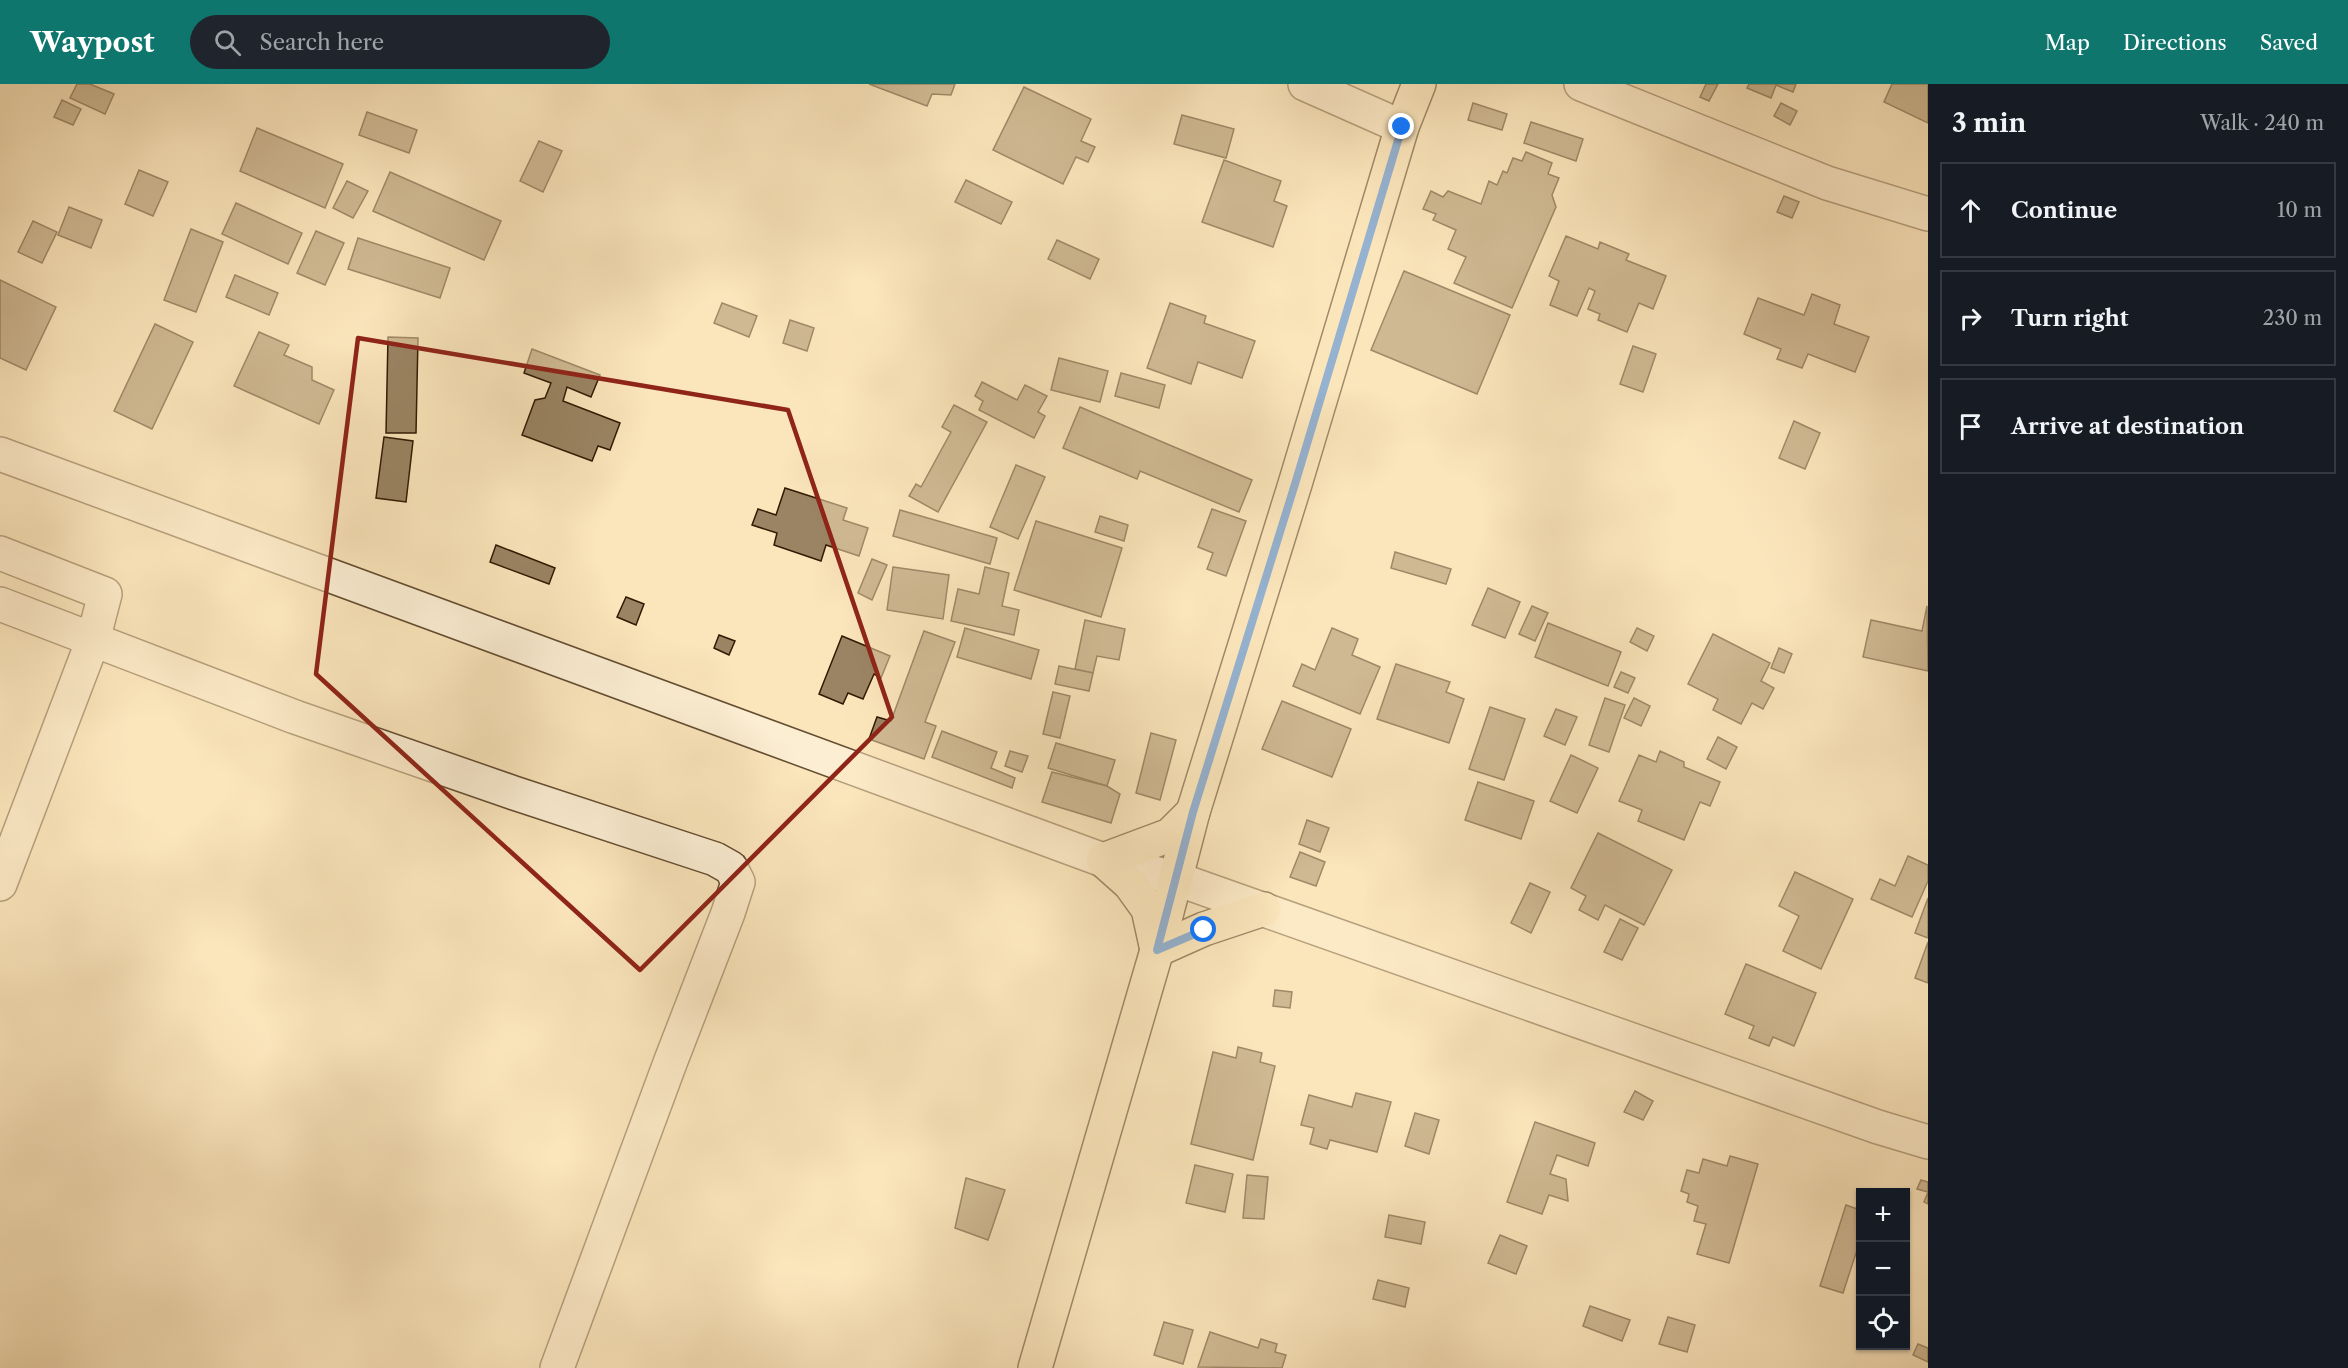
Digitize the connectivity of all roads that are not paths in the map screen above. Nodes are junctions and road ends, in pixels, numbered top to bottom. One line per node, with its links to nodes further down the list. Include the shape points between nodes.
1 (1305, 84): 4 (street)
2 (1419, 84): 4 (main road)
3 (1581, 84): 5 (street, via 1827,183)
4 (1402, 127): 10 (main road)
5 (1928, 214)
6 (0, 454): 11 (street)
7 (0, 553): 9 (street, via 105,594)
8 (0, 604): 9 (street)
9 (93, 640): 12 (street); 17 (street, via 295,717 653,837 731,868 738,882 729,913)
10 (1193, 812): 11 (main road, via 1170,835); 13 (main road)
11 (1103, 860): 13 (street); 15 (main road, via 1130,884 1148,909)
12 (2, 871)
13 (1174, 878): 14 (street); 15 (main road)
14 (1264, 909): 15 (main road); 16 (street)
15 (1157, 950): 18 (main road)
16 (1928, 1142)
17 (557, 1368)
18 (1035, 1368)

